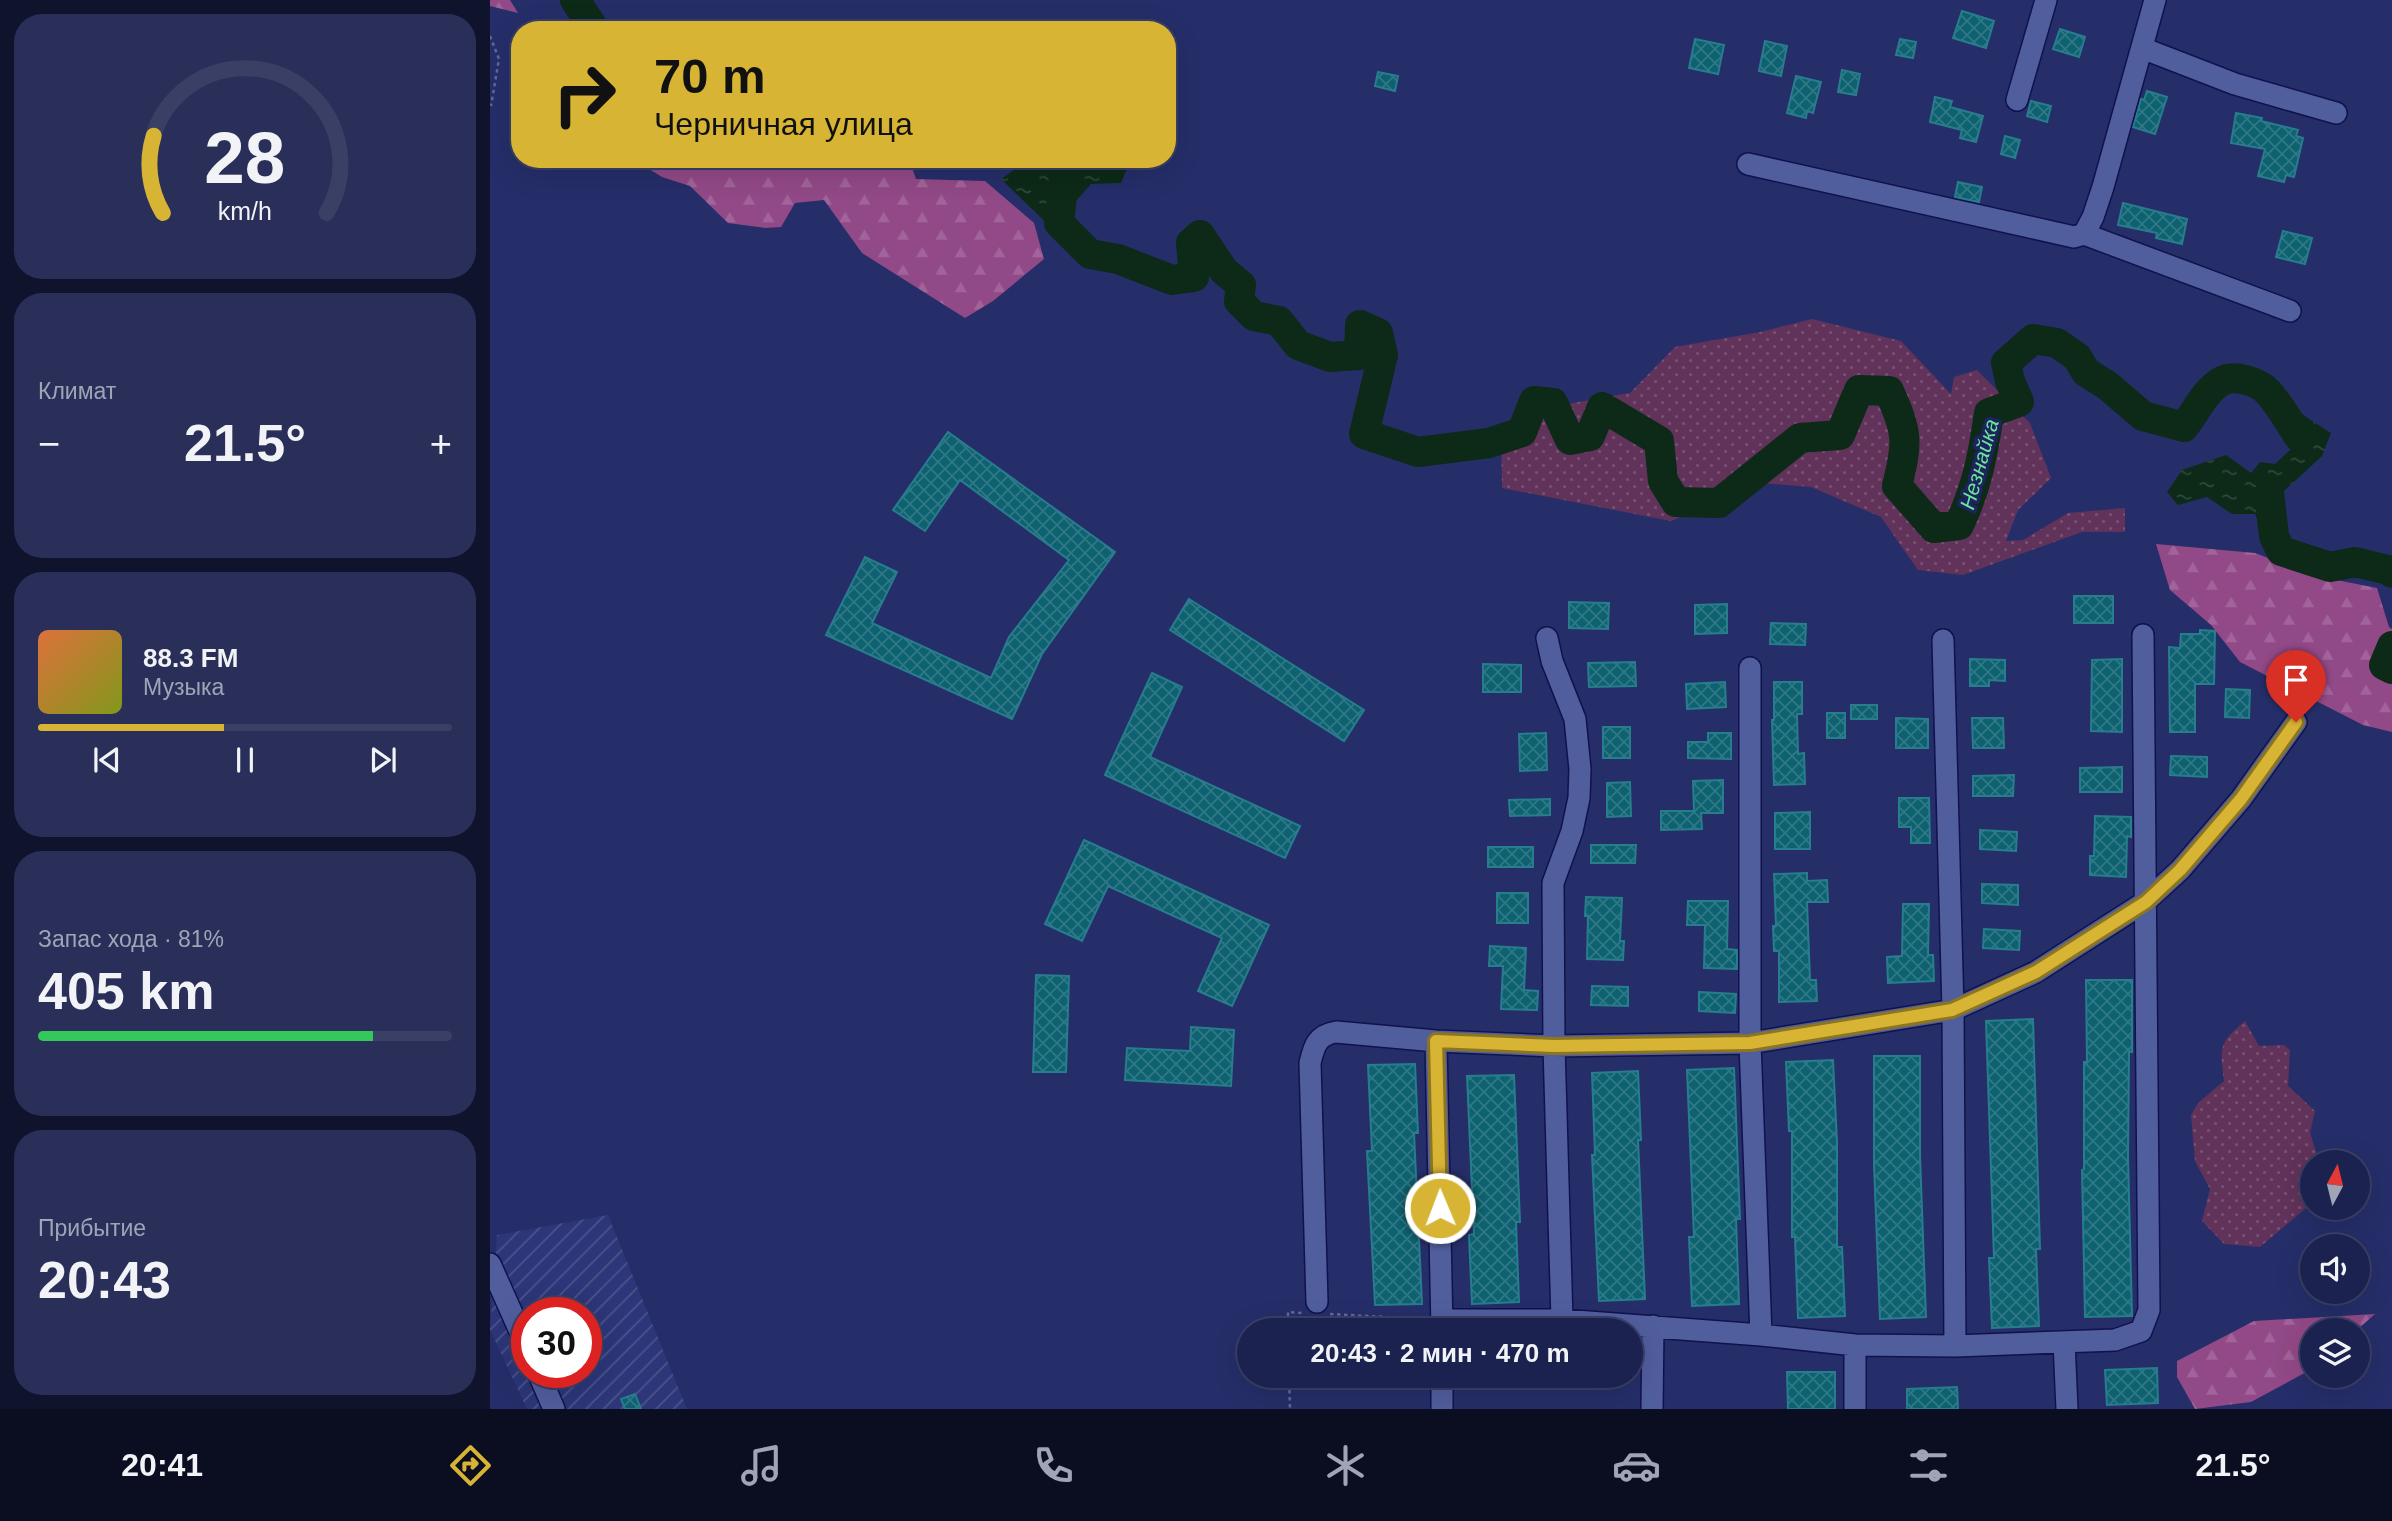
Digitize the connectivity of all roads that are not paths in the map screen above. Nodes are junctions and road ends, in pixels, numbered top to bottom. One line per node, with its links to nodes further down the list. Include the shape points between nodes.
1 (2046, 0): 4 (street)
2 (2155, 0): 3 (street)
3 (2142, 48): 5 (street, via 2235,84); 7 (street, via 2103,187)
4 (2017, 100)
5 (2336, 113)
6 (1748, 164): 7 (street, via 2074,237)
7 (2084, 234): 8 (street)
8 (2290, 311)
9 (2143, 635): 14 (street)
10 (1547, 638): 18 (street, via 1574,719 1580,769 1572,831 1553,883)
11 (1943, 640): 15 (street)
12 (1750, 668): 17 (street)
13 (2296, 722): 14 (street, via 2241,799)
14 (2146, 902): 15 (street, via 2036,972); 27 (street, via 2149,1310 2141,1331 2130,1337)
15 (1952, 1010): 17 (street); 29 (street)
16 (1436, 1041): 18 (street); 20 (street, via 1336,1032 1317,1040 1310,1063); 22 (street)
17 (1750, 1043): 18 (street); 26 (street)
18 (1554, 1046): 23 (street)
19 (490, 1264): 21 (street)
20 (1316, 1309)
21 (511, 1311)
22 (1442, 1318)
23 (1562, 1318)
24 (1643, 1325): 25 (street)
25 (1653, 1326): 26 (street); 34 (street)
26 (1761, 1335): 28 (street)
27 (2064, 1342): 29 (street); 36 (street)
28 (1854, 1345): 29 (street); 35 (street)
29 (1955, 1346)
30 (545, 1388): 32 (street)
31 (1442, 1388): 33 (street)
32 (554, 1409)
33 (1442, 1409)
34 (1652, 1409)
35 (1855, 1409)
36 (2067, 1409)

